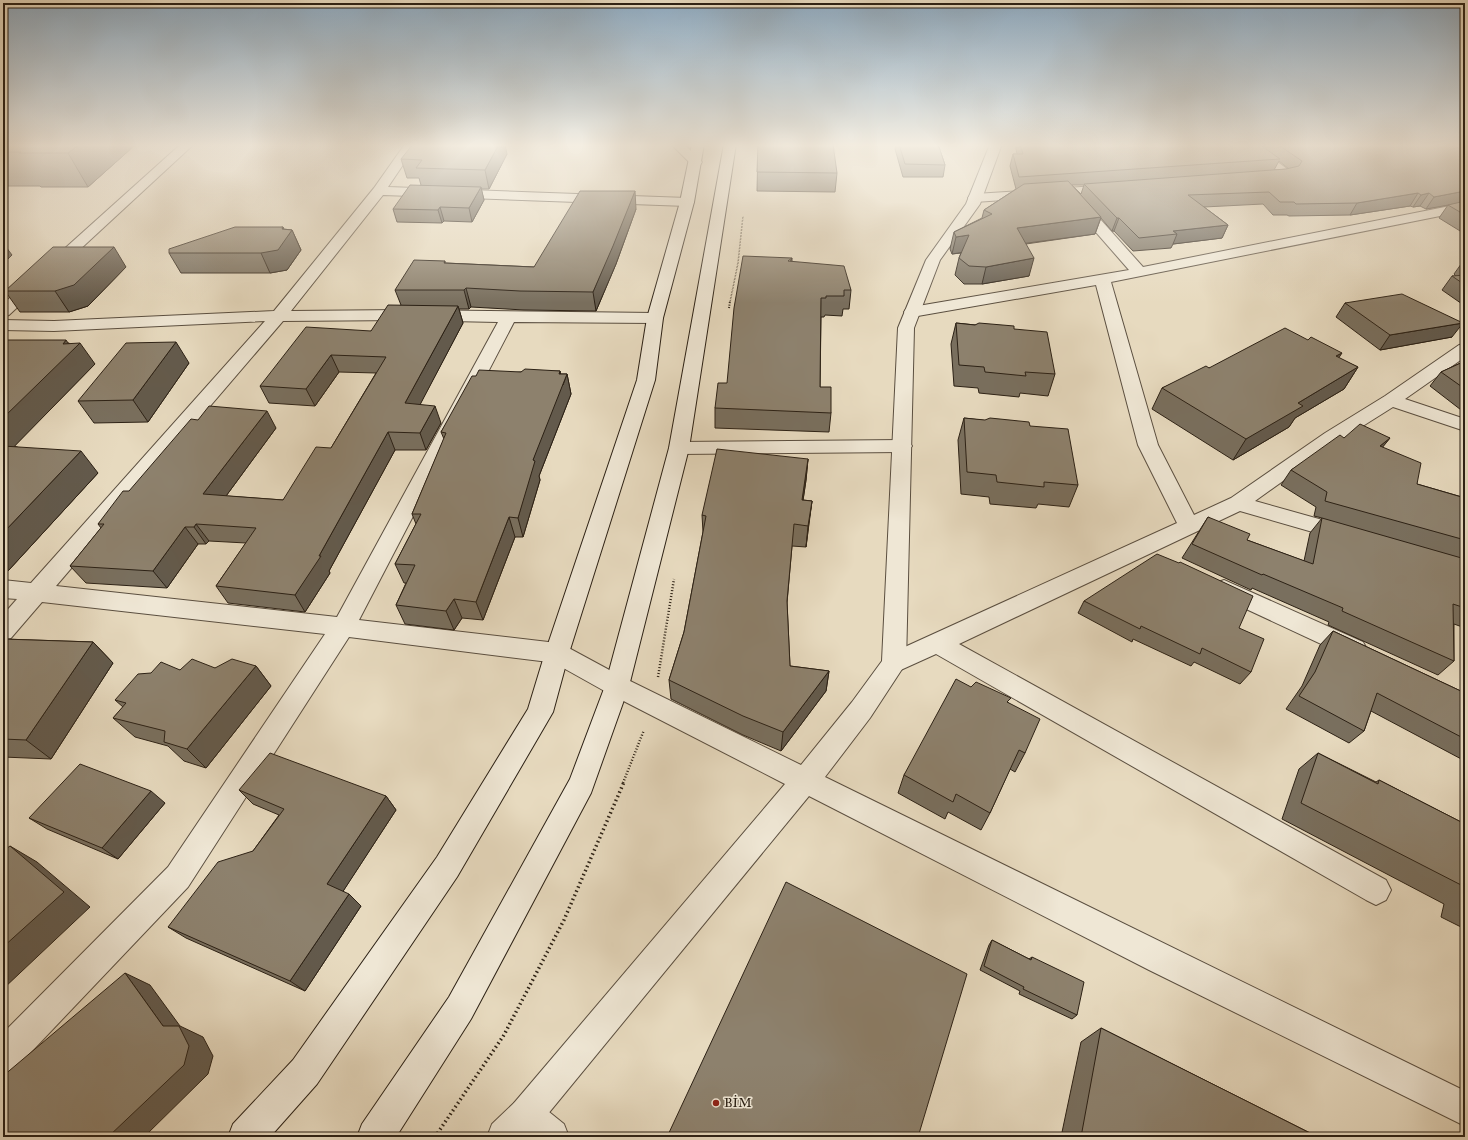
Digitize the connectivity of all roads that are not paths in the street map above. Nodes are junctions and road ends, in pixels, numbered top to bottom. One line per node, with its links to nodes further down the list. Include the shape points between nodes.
1 (129, 197): 13 (street)
2 (374, 197): 15 (street)
3 (553, 197): 9 (street)
4 (688, 197): 9 (street)
5 (721, 197): 23 (street)
6 (987, 197): 8 (street)
7 (1073, 197): 11 (street)
8 (975, 198): 14 (street, via 933,260)
9 (687, 202): 17 (street)
10 (1465, 207): 11 (street)
11 (1139, 272): 12 (street)
12 (1102, 279): 14 (street); 25 (street, via 1148,445)
13 (3, 312)
14 (912, 312): 22 (street, via 906,328)
15 (278, 316): 16 (street); 18 (street, via 54,326); 31 (street)
16 (509, 317): 17 (street); 32 (street)
17 (655, 318): 35 (street, via 646,380)
18 (3, 325)
19 (1465, 349): 20 (street)
20 (1390, 400): 21 (street); 24 (street)
21 (1465, 425)
22 (902, 446): 23 (street); 37 (street)
23 (679, 448): 38 (street)
24 (1238, 503): 25 (street); 26 (street)
25 (1189, 526): 27 (street)
26 (1363, 538)
27 (1138, 549): 28 (street); 34 (street)
28 (1159, 559)
29 (1203, 579): 36 (street)
30 (3, 589): 31 (street)
31 (37, 593): 32 (street); 33 (street)
32 (343, 627): 35 (street); 41 (street, via 178,877)
33 (3, 631)
34 (937, 643): 37 (street); 40 (street)
35 (557, 653): 38 (street); 44 (street, via 540,712 447,867 305,1072)
36 (1376, 659)
37 (894, 663): 39 (street)
38 (617, 686): 39 (street); 45 (street, via 581,784 460,1008)
39 (806, 780): 42 (street, via 1160,959); 43 (street)
40 (1376, 890)
41 (3, 1057)
42 (1465, 1109)
43 (515, 1126): 46 (street)
44 (246, 1137)
45 (375, 1137)
46 (551, 1137)

